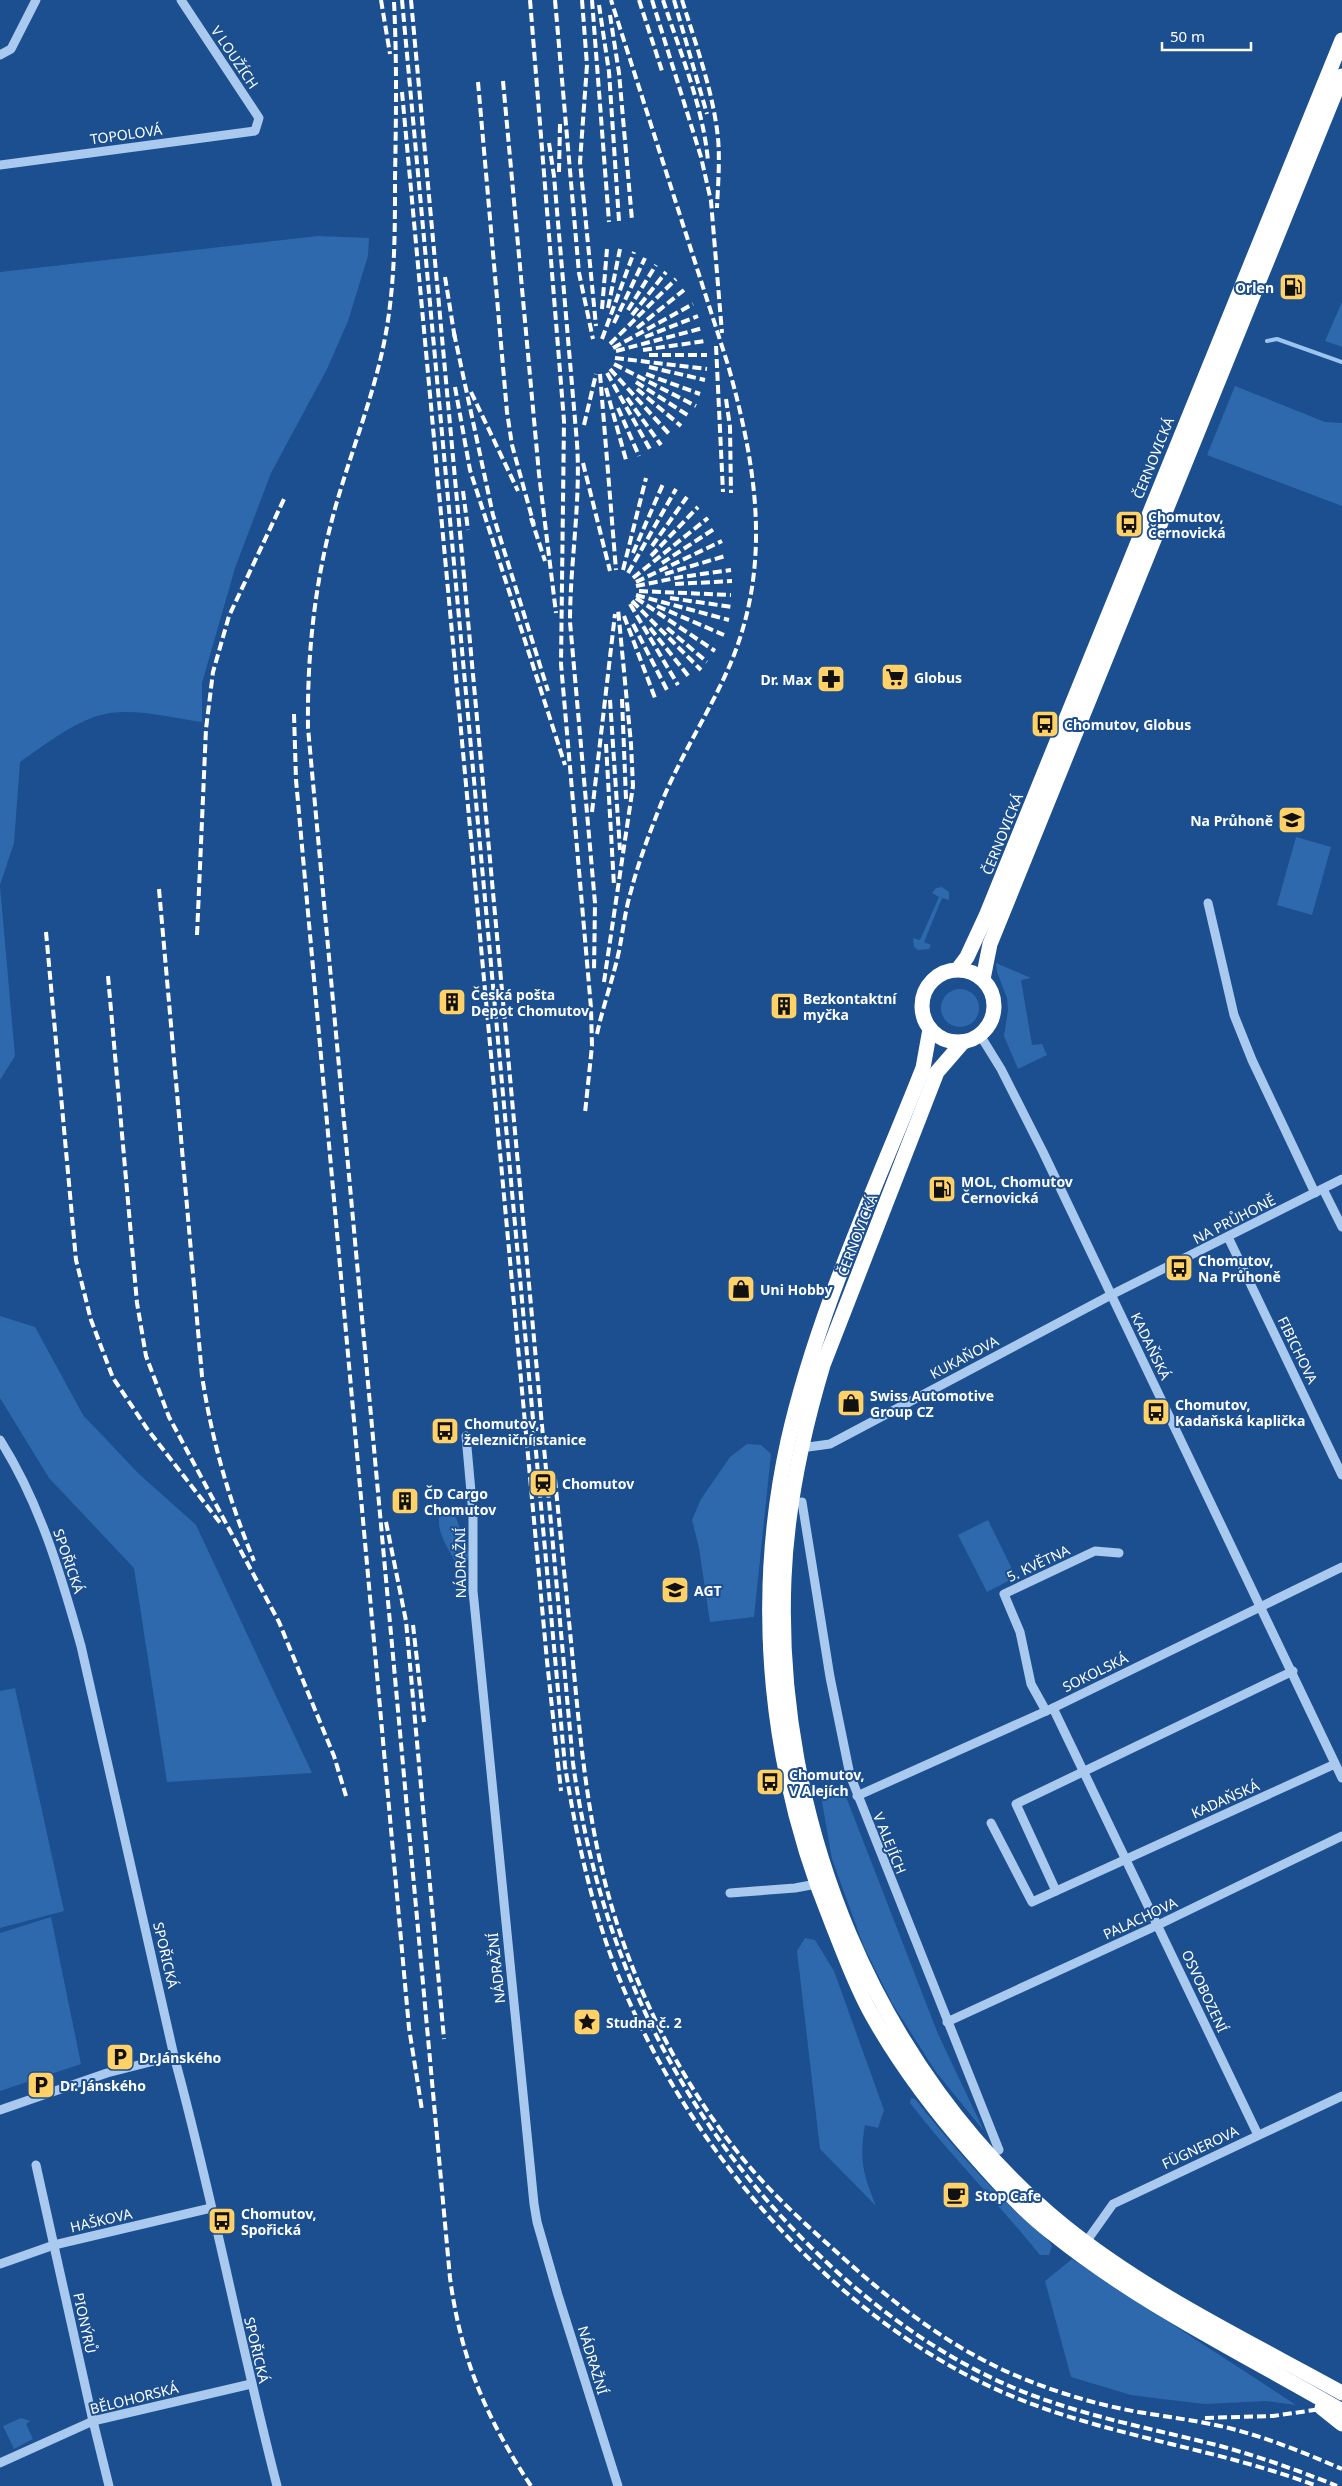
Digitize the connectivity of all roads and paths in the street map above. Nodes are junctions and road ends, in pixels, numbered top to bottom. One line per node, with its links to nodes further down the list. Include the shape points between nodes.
1 (36, 0): 4 (street, via 11,49)
2 (181, 0): 6 (street, V LOUŽÍCH, via 259,118)
3 (1342, 40): 9 (highway, ČERNOVICKÁ, via 986,916)
4 (0, 55)
5 (1342, 76): 10 (highway, via 990,944)
6 (255, 131): 7 (street, TOPOLOVÁ)
7 (0, 165)
8 (1208, 903): 16 (street, via 1234,1015)
9 (958, 969): 10 (highway); 11 (highway, via 938,975 925,990 922,1015)
10 (983, 979): 12 (highway, via 990,988 994,1010 991,1022)
11 (930, 1029): 13 (highway, via 950,1042); 22 (highway, ČERNOVICKÁ, via 923,1068 809,1364)
12 (980, 1035): 13 (highway, ČERNOVICKÁ); 19 (street, KADAŇSKÁ, via 1018,1102)
13 (963, 1042): 22 (highway, ČERNOVICKÁ, via 937,1072)
14 (1342, 1179): 15 (street, NA PRŮHONĚ)
15 (1323, 1189): 16 (street, NA PRŮHONĚ); 17 (street)
16 (1315, 1193): 18 (street, NA PRŮHONĚ)
17 (1342, 1227)
18 (1228, 1237): 19 (street, NA PRŮHONĚ); 23 (street, FIBICHOVA)
19 (1111, 1295): 22 (street, KUKAŇOVA, via 830,1444); 27 (street, KADAŇSKÁ)
20 (466, 1436): 61 (street, NÁDRAŽNÍ, via 473,1514 473,1591 534,2204 558,2295)
21 (0, 1440): 42 (street, SPOŘICKÁ, via 37,1510 65,1589 81,1646)
22 (794, 1446): 37 (highway, via 773,1533 770,1664 782,1760 799,1833)
23 (1342, 1475)
24 (802, 1502): 33 (street, V ALEJÍCH, via 830,1677)
25 (1119, 1553): 29 (street, 5. KVĚTNA, via 1096,1551 1004,1594 1020,1632 1031,1684)
26 (1342, 1567): 27 (street, SOKOLSKÁ)
27 (1261, 1607): 28 (street, KADAŇSKÁ); 29 (street, SOKOLSKÁ)
28 (1293, 1671): 30 (street, KADAŇSKÁ); 31 (street)
29 (1050, 1710): 31 (street, OSVOBOZENÍ); 33 (street, SOKOLSKÁ)
30 (1335, 1764): 32 (street, KADAŇSKÁ); 36 (street, KADAŇSKÁ)
31 (1085, 1770): 36 (street, OSVOBOZENÍ); 38 (street, via 1016,1804)
32 (1342, 1778)
33 (857, 1796): 41 (street, V ALEJÍCH)
34 (991, 1823): 38 (street, via 1032,1902)
35 (1342, 1836): 40 (street, PALACHOVA)
36 (1126, 1858): 38 (street); 40 (street, OSVOBOZENÍ)
37 (823, 1883): 39 (street); 49 (highway, via 867,1977 918,2063 960,2119 1011,2177); 52 (highway, via 856,1983 897,2056 956,2135 1002,2187 1050,2232 1126,2286)
38 (1056, 1891)
39 (730, 1893)
40 (1158, 1925): 41 (street, PALACHOVA); 45 (street, OSVOBOZENÍ)
41 (947, 2022): 46 (street, V ALEJÍCH)
42 (174, 2056): 44 (street, via 107,2073); 48 (street, SPOŘICKÁ)
43 (1342, 2096): 45 (street, FÜGNEROVA)
44 (0, 2110)
45 (1258, 2135): 49 (street, FÜGNEROVA, via 1113,2204)
46 (1000, 2150)
47 (36, 2165): 50 (street, PIONÝRŮ)
48 (211, 2208): 50 (street, HAŠKOVA); 53 (street, SPOŘICKÁ)
49 (1086, 2242): 54 (highway, via 1215,2324)
50 (54, 2245): 51 (street, HAŠKOVA); 56 (street, PIONÝRŮ)
51 (0, 2264)
52 (1279, 2375): 55 (highway); 57 (highway)
53 (251, 2384): 56 (street, BĚLOHORSKÁ); 60 (street, SPOŘICKÁ)
54 (1342, 2393)
55 (1342, 2411)
56 (92, 2421): 58 (street, BĚLOHORSKÁ); 59 (street, PIONÝRŮ)
57 (1342, 2424)
58 (0, 2463)
59 (109, 2486)
60 (277, 2486)
61 (618, 2486)

